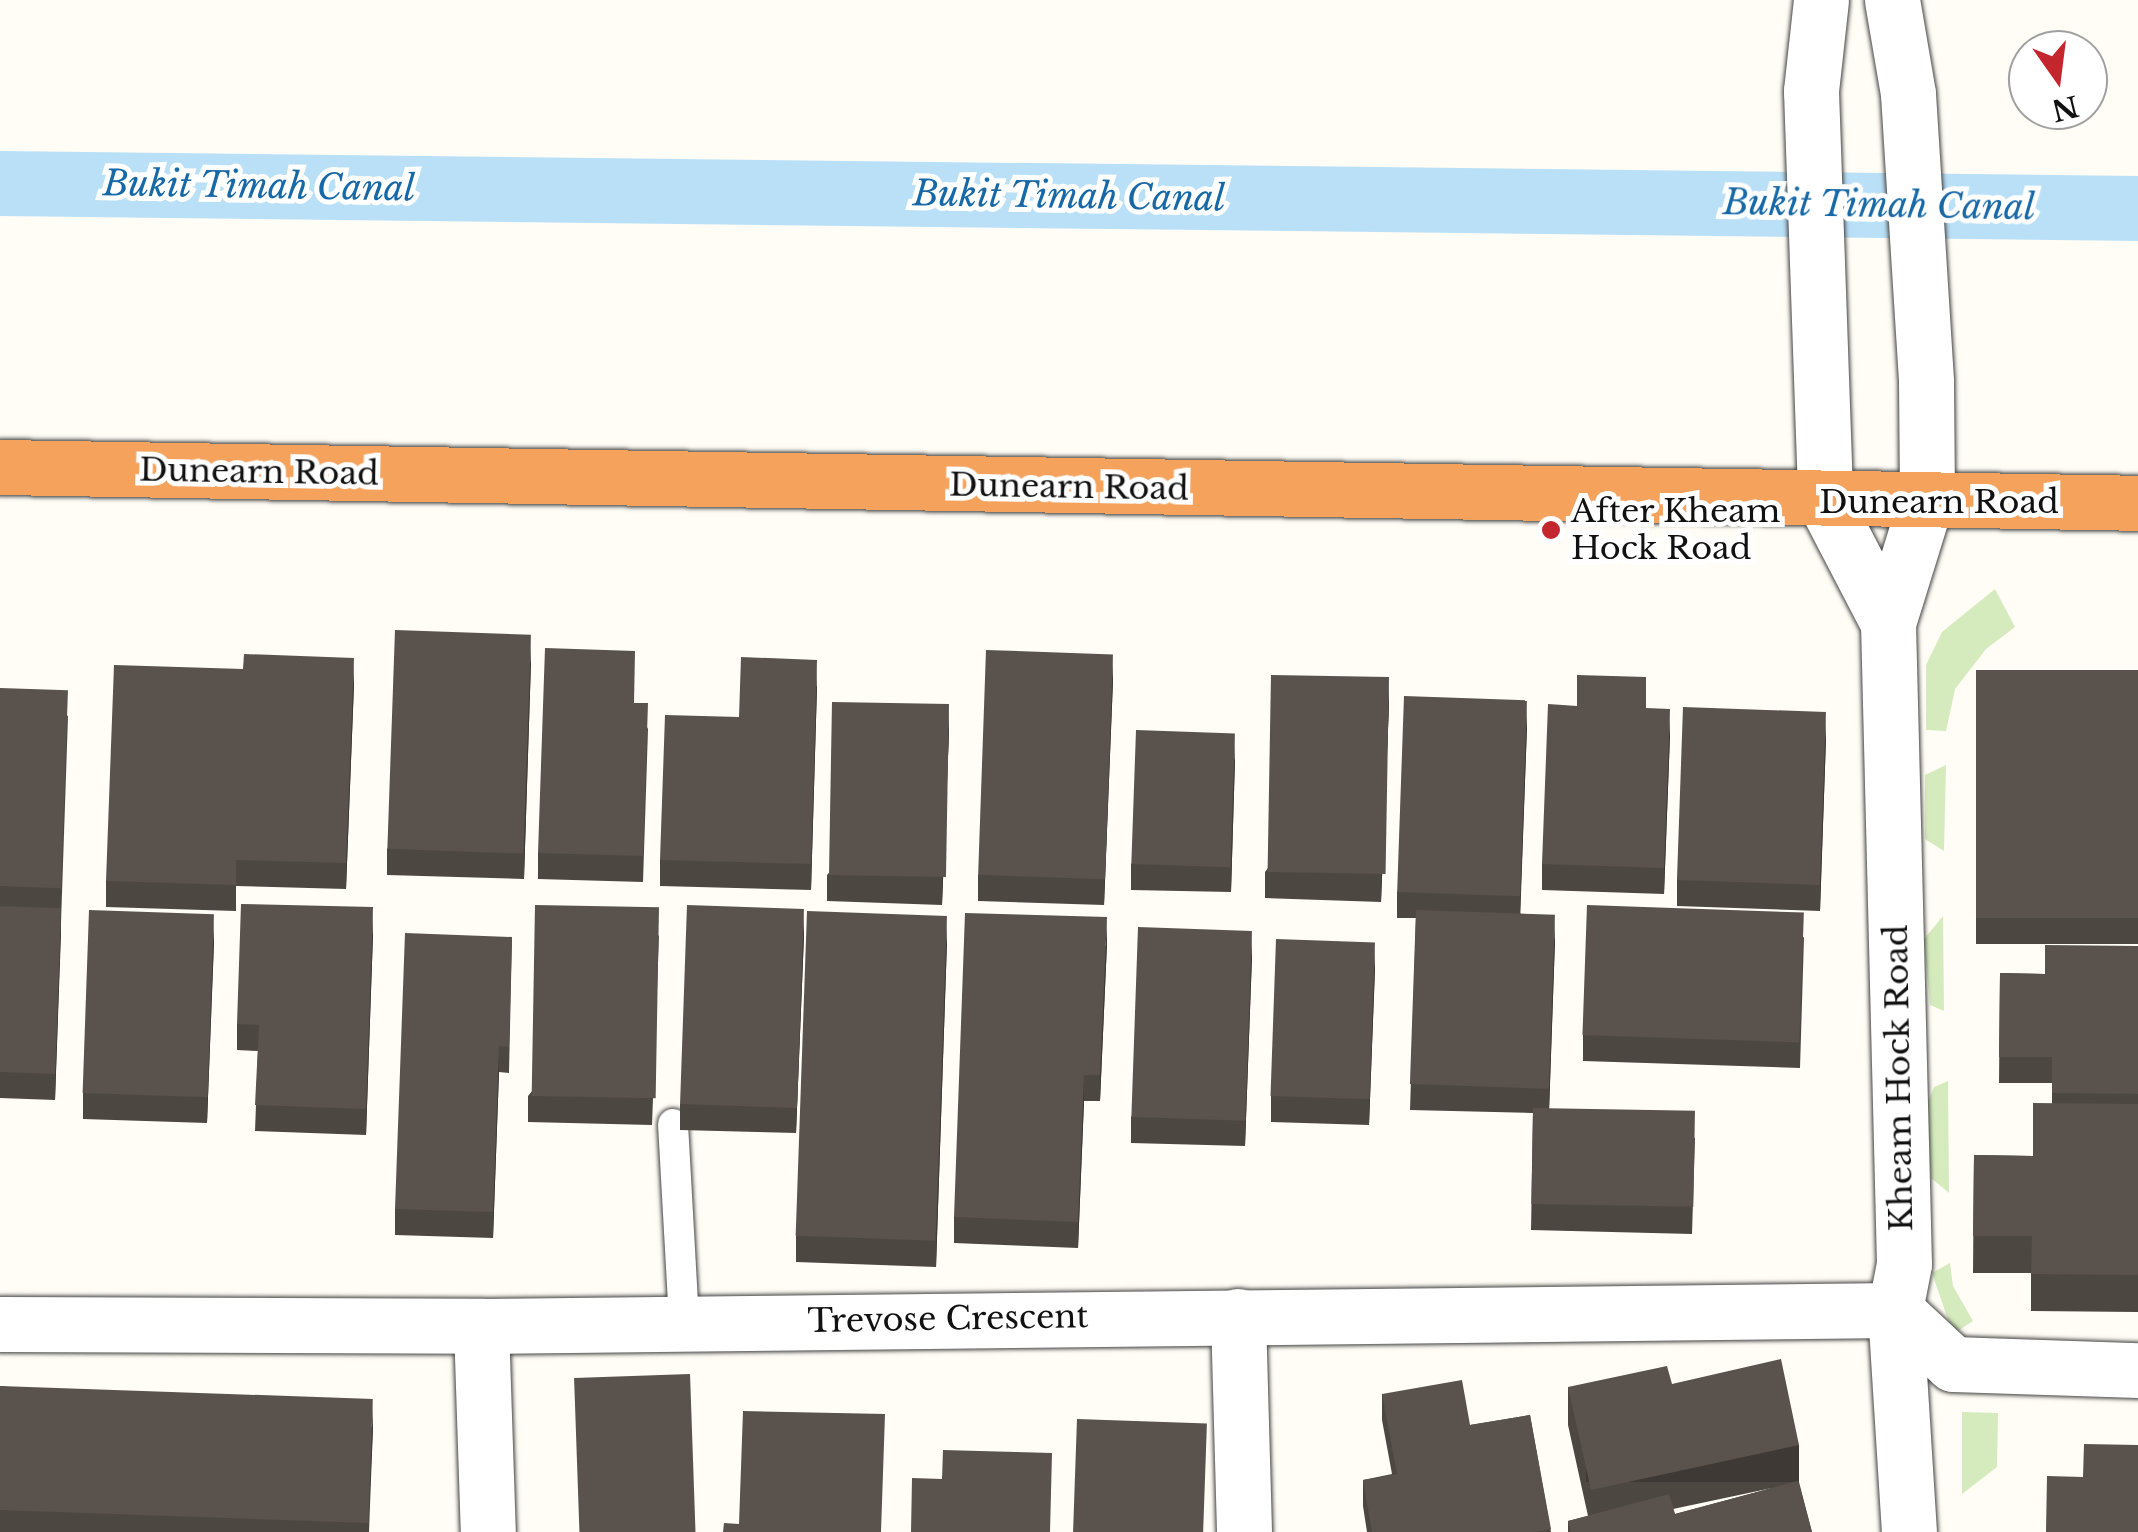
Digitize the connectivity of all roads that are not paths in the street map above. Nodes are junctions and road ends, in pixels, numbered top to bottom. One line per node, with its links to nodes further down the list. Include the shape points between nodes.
1 (1821, 0): 5 (street, Kheam Hock Road, via 1811,91 1826,380)
2 (1892, 0): 4 (street, Kheam Hock Road, via 1908,94)
3 (0, 467): 5 (highway, Dunearn Road)
4 (1927, 497): 5 (highway, Dunearn Road); 6 (highway, Dunearn Road); 7 (street, Kheam Hock Road)
5 (1825, 502): 7 (street, Kheam Hock Road)
6 (2138, 502)
7 (1888, 623): 9 (street, Kheam Hock Road, via 1904,1264)
8 (673, 1124): 11 (lane)
9 (1895, 1310): 10 (street, Trevose Crescent); 14 (street, via 1953,1364); 17 (street, Kheam Hock Road)
10 (1238, 1316): 11 (street, Trevose Crescent); 16 (street)
11 (684, 1322): 13 (street, Trevose Crescent)
12 (0, 1324): 13 (street, Trevose Crescent)
13 (480, 1326): 15 (street)
14 (2138, 1370)
15 (488, 1532)
16 (1244, 1532)
17 (1909, 1532)

